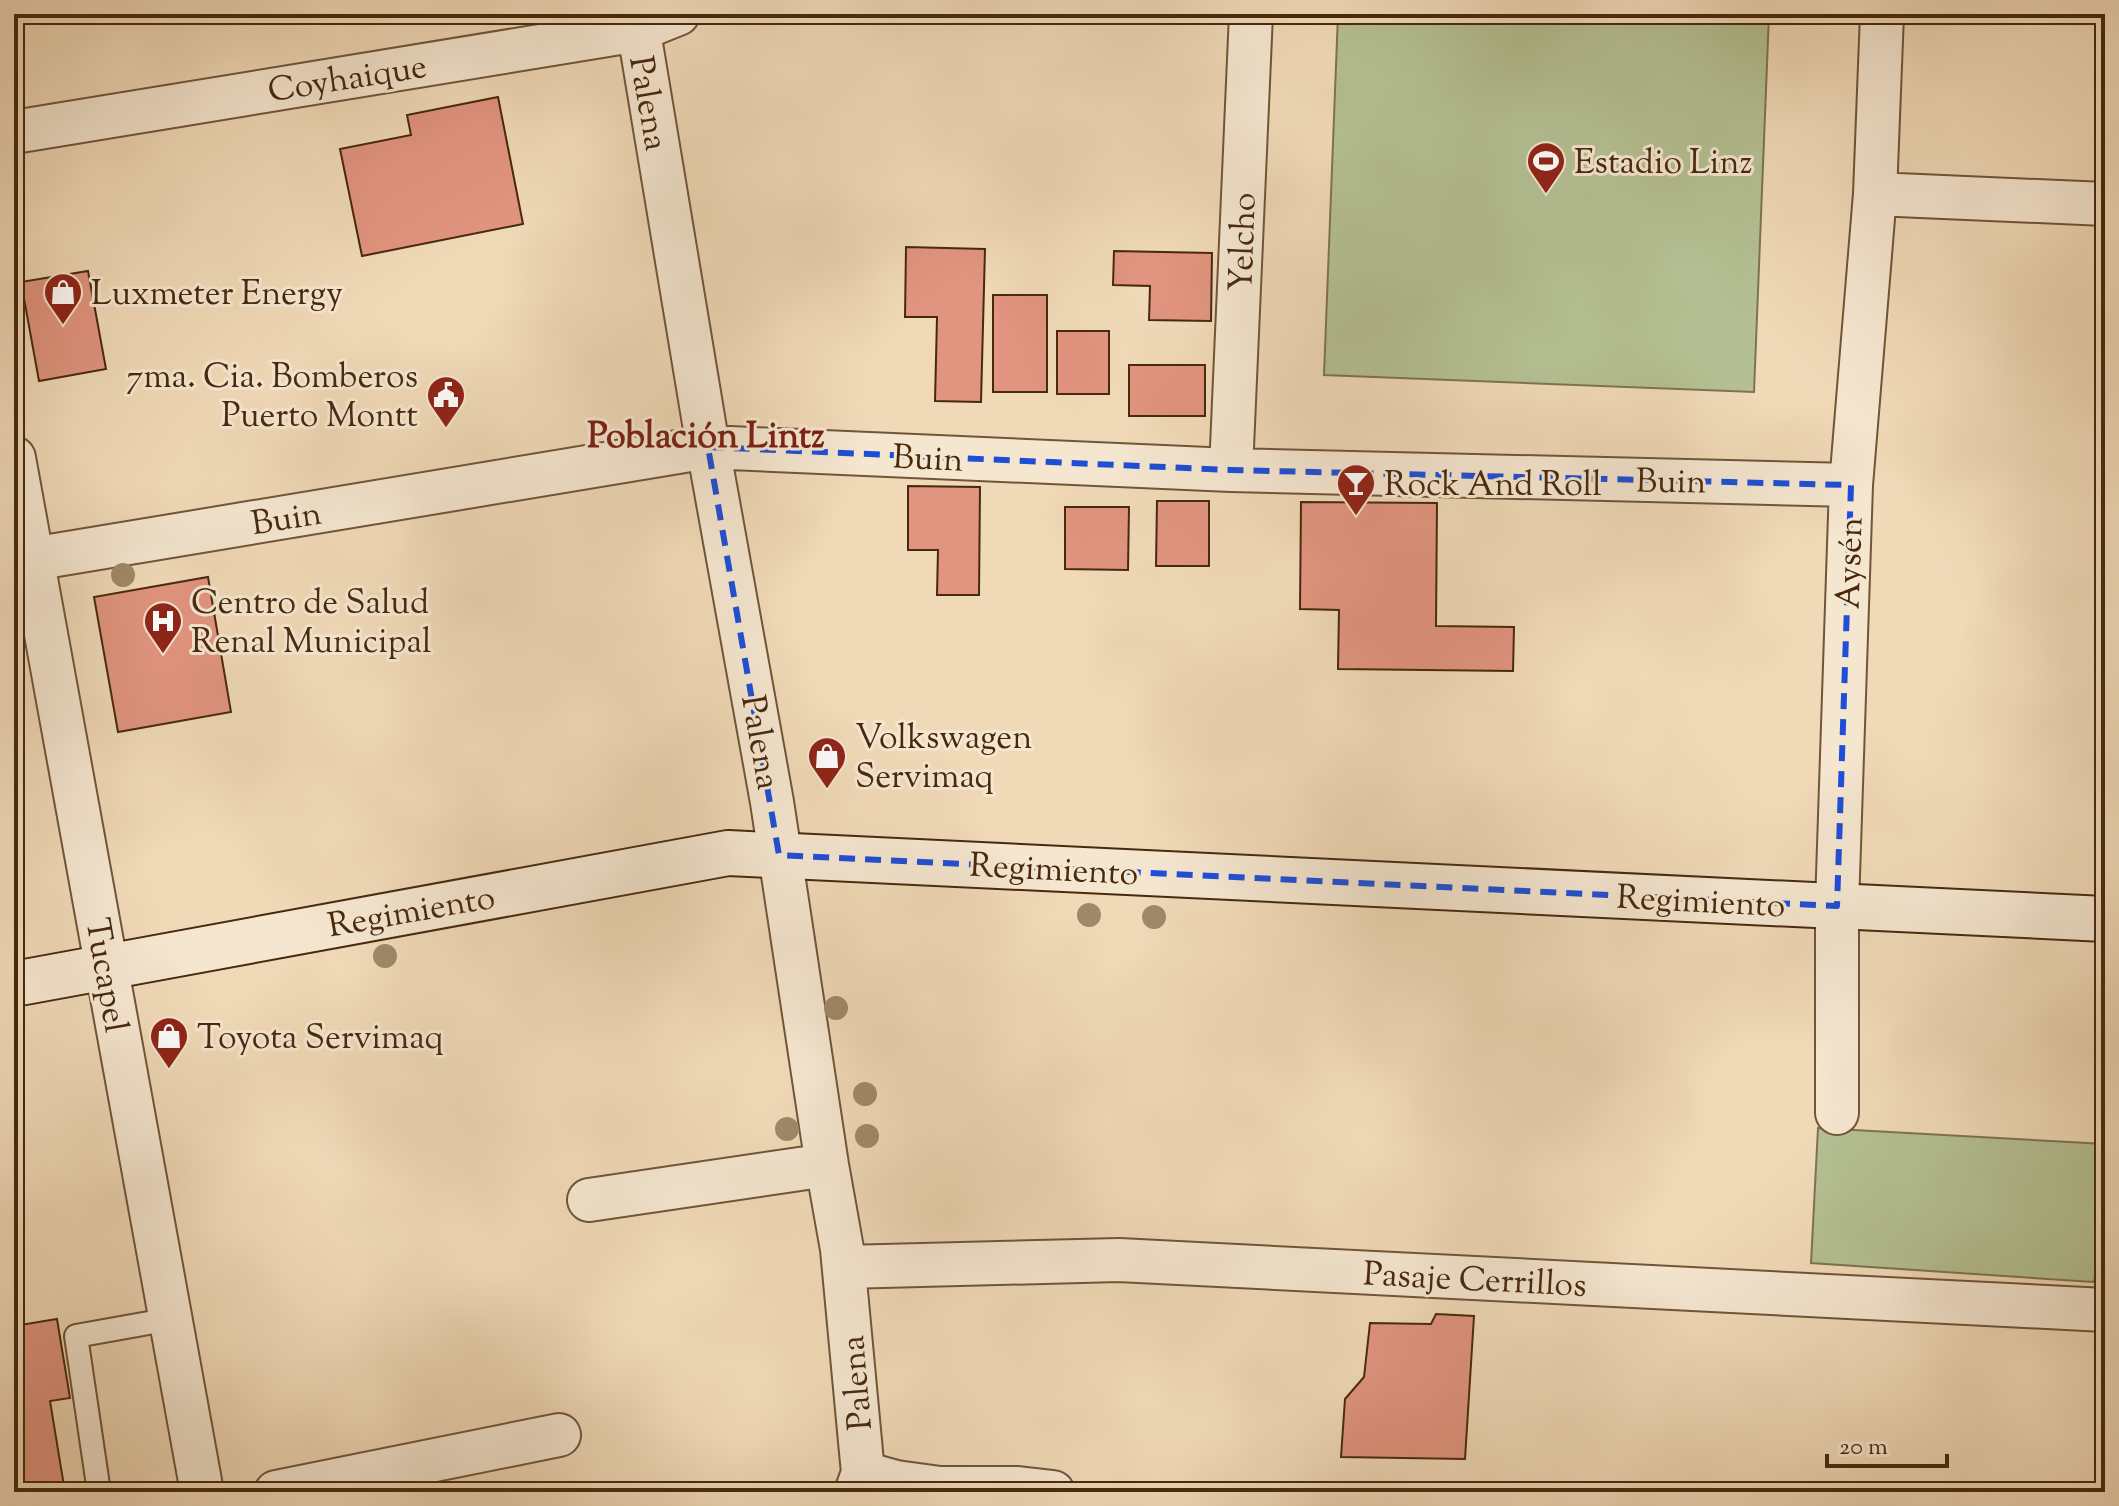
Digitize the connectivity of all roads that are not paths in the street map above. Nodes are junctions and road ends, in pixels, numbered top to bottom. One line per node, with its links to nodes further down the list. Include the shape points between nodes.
1 (678, 14): 4 (street, Coyhaique)
2 (1251, 14): 10 (street, Yelcho)
3 (1882, 14): 6 (street, Aysén)
4 (637, 22): 5 (street, Coyhaique); 8 (street, Palena)
5 (14, 132)
6 (1875, 194): 7 (street); 11 (street, Aysén)
7 (2105, 204)
8 (708, 447): 10 (street, Buin); 12 (street, Buin); 13 (street, Palena)
9 (14, 458): 12 (street, Tucapel)
10 (1231, 470): 11 (street, Buin)
11 (1851, 485): 14 (street, Aysén)
12 (23, 560): 16 (street, Tucapel)
13 (779, 855): 14 (main road, Regimiento); 16 (main road, Regimiento, via 713,854); 19 (street, Palena)
14 (1837, 906): 15 (main road, Regimiento); 18 (street, Aysén)
15 (2105, 919)
16 (107, 966): 17 (main road, Regimiento); 23 (street, Tucapel)
17 (14, 984)
18 (1837, 1113)
19 (827, 1165): 20 (street); 21 (street, Palena)
20 (589, 1200)
21 (844, 1267): 22 (street, Pasaje Cerrillos, via 1119,1260); 25 (street, Palena)
22 (2105, 1310)
23 (171, 1319): 27 (lane, via 76,1336); 28 (street, Tucapel)
24 (559, 1435): 29 (street)
25 (860, 1482): 26 (street, Palena)
26 (940, 1490): 30 (street, Palena)
27 (99, 1492)
28 (202, 1492)
29 (276, 1492)
30 (1053, 1492)

